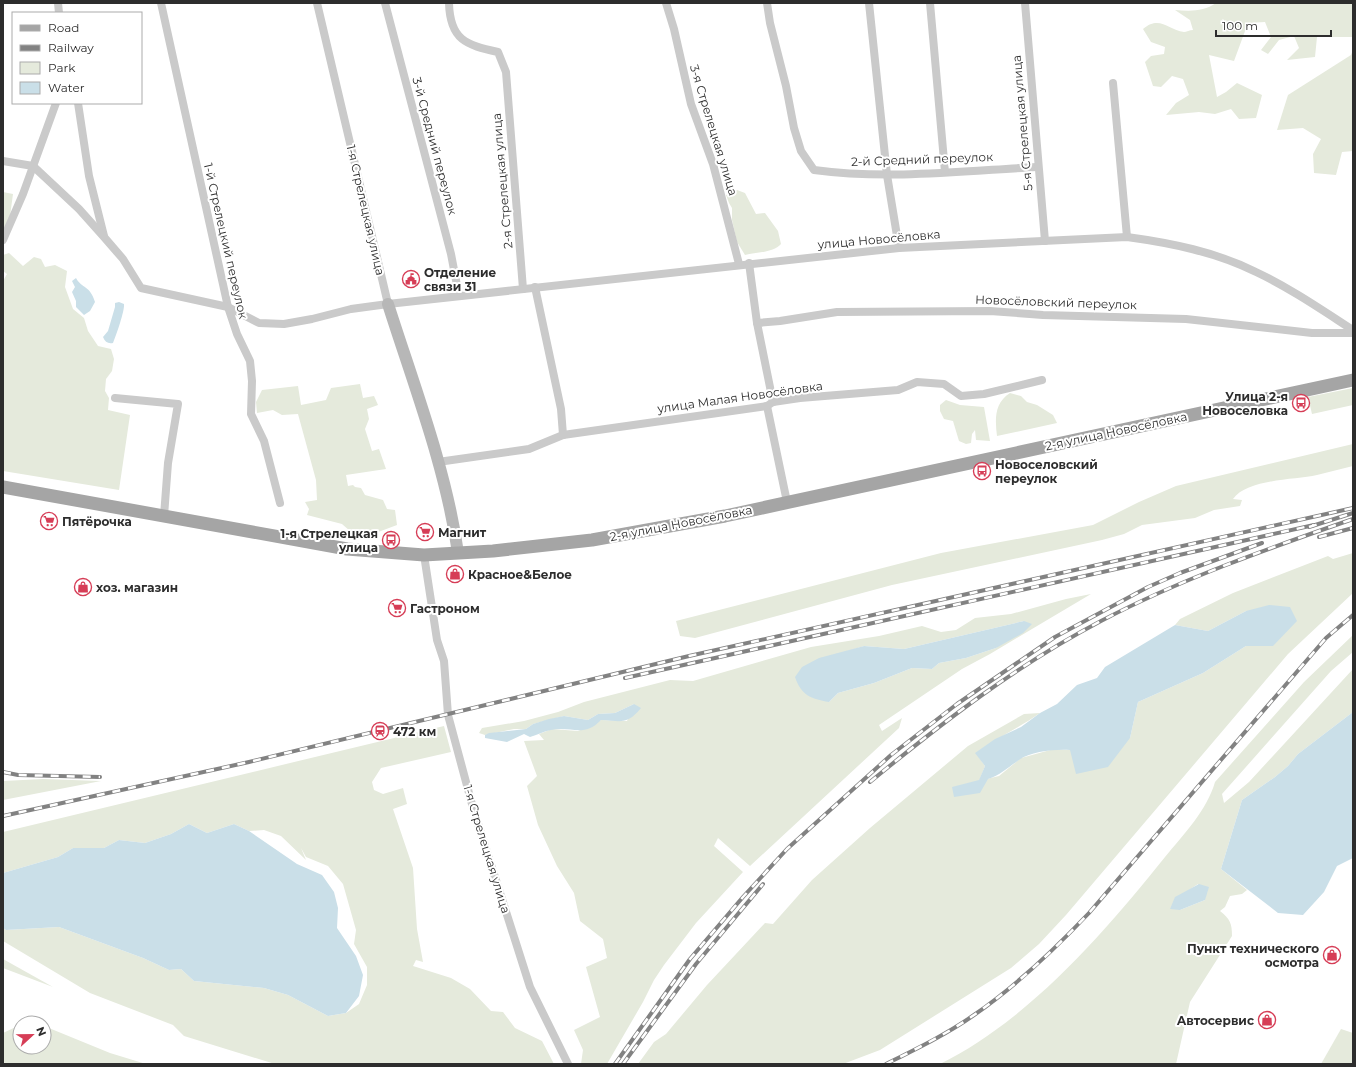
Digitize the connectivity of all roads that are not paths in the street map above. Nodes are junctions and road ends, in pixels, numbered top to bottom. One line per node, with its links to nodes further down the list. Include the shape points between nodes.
1 (161, 3): 29 (street, 1-й Стрелецкий переулок)
2 (317, 3): 28 (street, 1-я Стрелецкая улица)
3 (385, 3): 27 (street, 3-й Средний переулок, via 451,254)
4 (449, 3): 26 (street, 2-я Стрелецкая улица, via 450,19 461,40 473,47 498,52 506,72)
5 (666, 3): 24 (street, 3-я Стрелецкая улица, via 691,104 713,164)
6 (767, 3): 17 (street, 2-й Средний переулок, via 794,128 801,151 814,170)
7 (869, 3): 17 (street)
8 (930, 3): 16 (street)
9 (1025, 3): 15 (street, 5-я Стрелецкая улица)
10 (1113, 83): 19 (street)
11 (56, 104): 14 (street)
12 (78, 104): 18 (street, via 89,176)
13 (3, 161): 14 (street)
14 (33, 166): 18 (street, via 79,209); 20 (street)
15 (1038, 167): 16 (street, 2-й Средний переулок); 21 (street, 5-я Стрелецкая улица)
16 (945, 172): 17 (street, 2-й Средний переулок)
17 (888, 175): 22 (street)
18 (104, 237): 29 (street, улица Новосёловка, via 141,288)
19 (1127, 237): 21 (street, улица Новосёловка); 31 (street, улица Новосёловка, via 1196,250 1256,272)
20 (3, 240)
21 (1045, 241): 22 (street, улица Новосёловка)
22 (899, 248): 23 (street, улица Новосёловка)
23 (749, 263): 24 (street, улица Новосёловка); 30 (street)
24 (739, 264): 25 (street, улица Новосёловка)
25 (536, 287): 26 (street, улица Новосёловка); 36 (street, via 561,409)
26 (523, 288): 27 (street, улица Новосёловка)
27 (459, 296): 28 (street, улица Новосёловка)
28 (388, 304): 29 (street, улица Новосёловка, via 351,309 284,324 259,323); 37 (street, 1-я Стрелецкая улица)
29 (228, 307): 40 (street, 1-й Стрелецкий переулок, via 237,334 250,360 251,414 264,441)
30 (757, 323): 31 (street, Новосёловский переулок, via 837,312 990,311 1186,319 1312,333); 35 (street)
31 (1353, 331)
32 (1042, 380): 35 (street, улица Малая Новосёловка, via 984,394 961,396 944,384 917,382 898,390 800,398)
33 (1353, 380): 39 (main road, 2-я улица Новосёловка)
34 (115, 398): 41 (street, via 178,404 168,462)
35 (770, 404): 36 (street, улица Малая Новосёловка); 39 (street)
36 (563, 435): 37 (street, улица Малая Новосёловка, via 529,449)
37 (438, 462): 42 (street, 1-я Стрелецкая улица)
38 (3, 487): 41 (main road, 2-я улица Новосёловка)
39 (787, 502): 42 (main road, 2-я улица Новосёловка, via 592,540)
40 (280, 503)
41 (164, 516): 43 (main road, 2-я улица Новосёловка, via 347,549)
42 (458, 553): 43 (main road, 2-я улица Новосёловка)
43 (424, 554): 44 (street, 1-я Стрелецкая улица, via 437,640 444,662 448,711 473,808 530,987)
44 (568, 1064)

